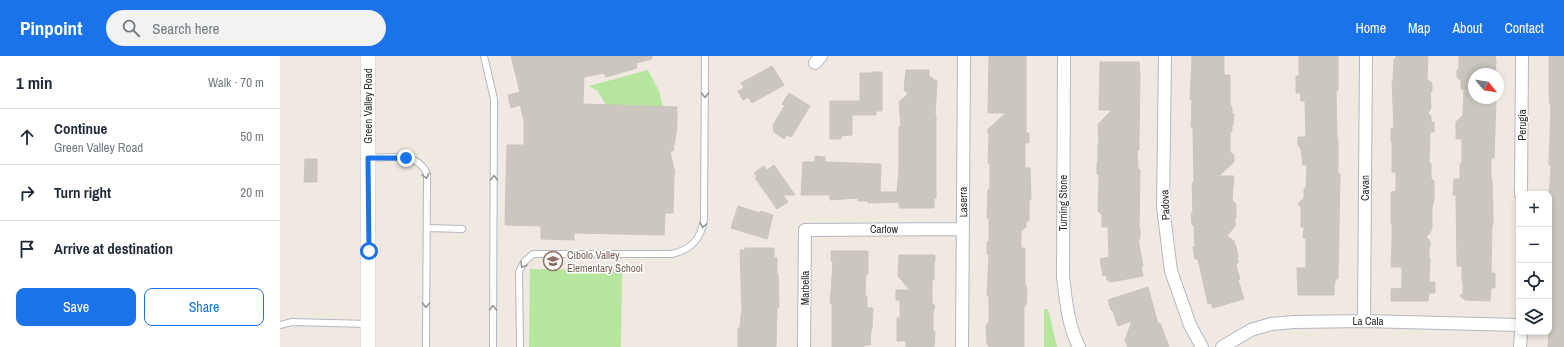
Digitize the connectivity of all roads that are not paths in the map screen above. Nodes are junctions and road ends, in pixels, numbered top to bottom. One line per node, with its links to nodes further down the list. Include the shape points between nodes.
1 (368, 56): 9 (street, Green Valley Road)
2 (484, 56): 22 (lane, one-way to 2, via 494,99)
3 (705, 56): 23 (lane, one-way to 23, via 704,219 700,235 683,251 672,254 533,254 524,262 519,272)
4 (964, 56): 13 (street, Laserra)
5 (1064, 56): 26 (street, Turning Stone, via 1063,277 1066,308)
6 (1165, 56): 27 (street, Padova, via 1163,207 1171,271 1190,325)
7 (1366, 56): 15 (street, Cavan)
8 (1522, 56): 10 (street, Perugia)
9 (368, 158): 11 (lane, one-way to 11, via 406,158 422,166 427,174); 16 (street, Green Valley Road)
10 (1522, 191)
11 (427, 228): 12 (lane); 21 (lane, one-way to 21)
12 (462, 229)
13 (963, 229): 14 (street, Carlow); 25 (street, Laserra)
14 (805, 230): 24 (street, Marbella)
15 (1364, 320): 18 (street, La Cala); 28 (street, La Cala, via 1271,324 1251,330)
16 (368, 324): 17 (lane, via 292,322); 20 (street, Green Valley Road)
17 (280, 325)
18 (1516, 325)
19 (1521, 335): 29 (street)
20 (368, 347)
21 (426, 347)
22 (493, 347)
23 (520, 347)
24 (804, 347)
25 (962, 347)
26 (1079, 347)
27 (1202, 347)
28 (1222, 347)
29 (1520, 347)

